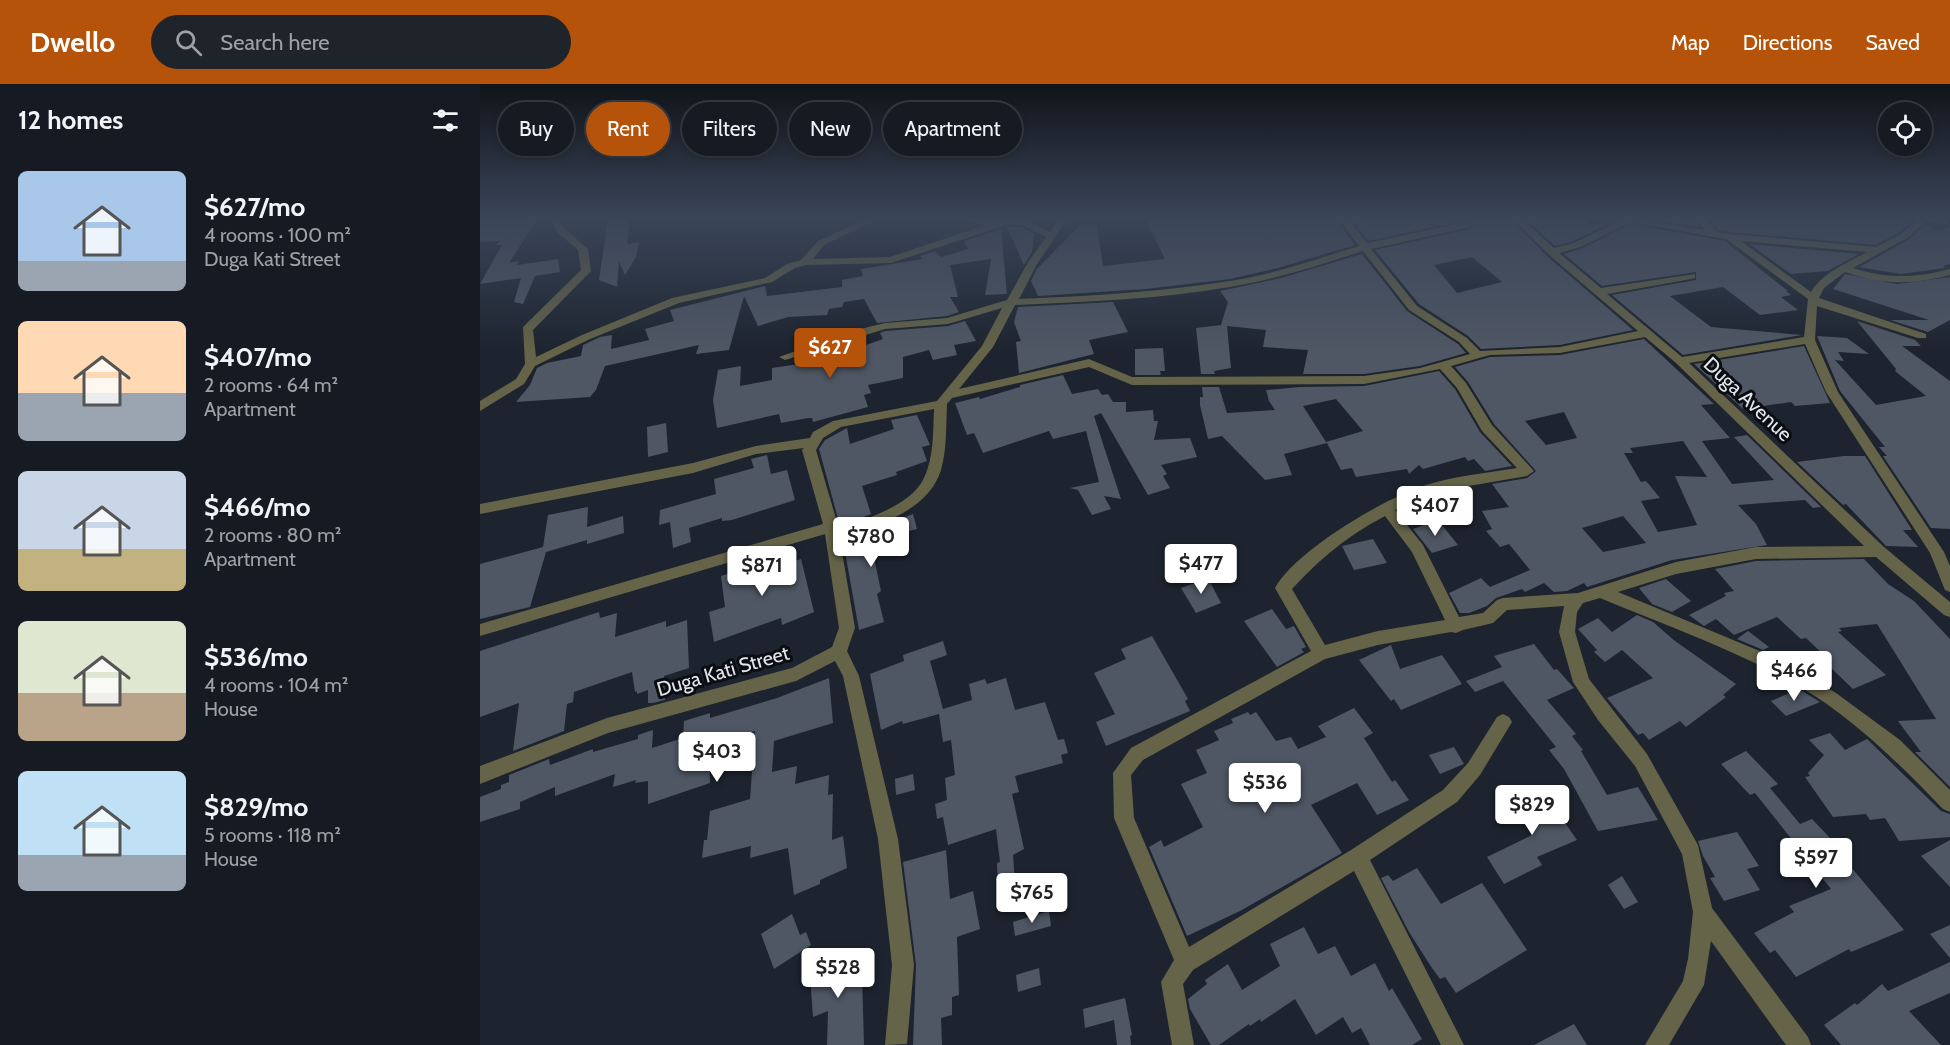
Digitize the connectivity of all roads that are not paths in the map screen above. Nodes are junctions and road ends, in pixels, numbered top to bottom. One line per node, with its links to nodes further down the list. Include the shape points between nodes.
1 (585, 263): 21 (street, via 586,272 527,329)
2 (800, 263): 21 (street, via 768,280 676,300)
3 (1034, 263): 14 (street)
4 (1315, 263): 14 (street, via 1198,289 1118,298)
5 (1378, 263): 18 (street, via 1413,308 1463,340)
6 (1564, 263): 12 (street, Duga Avenue)
7 (1763, 263): 13 (street)
8 (1854, 263): 9 (street)
9 (1844, 268): 10 (street, via 1898,282); 13 (street, via 1820,286)
10 (1950, 272)
11 (1691, 276): 12 (street)
12 (1598, 292): 15 (street, Duga Avenue)
13 (1813, 300): 16 (street); 17 (street)
14 (1013, 302): 19 (street, via 948,321 885,326); 23 (street, via 987,347)
15 (1646, 333): 18 (street, via 1574,349); 20 (street, Duga Avenue)
16 (1922, 336)
17 (1809, 340): 20 (street); 30 (street, via 1832,392 1937,552)
18 (1477, 354): 22 (street)
19 (785, 357)
20 (1680, 362): 29 (street, Duga Avenue)
21 (531, 364): 24 (street, via 520,381)
22 (1443, 365): 23 (street, via 1364,380 1286,382 1132,381 1089,363); 27 (street, via 1462,386 1487,428 1527,471 1431,488)
23 (943, 400): 25 (street, via 837,424); 28 (street, via 931,479 910,501 889,514)
24 (480, 407)
25 (813, 442): 26 (street, via 756,450 693,468); 28 (street, via 808,450)
26 (480, 508)
27 (1387, 509): 34 (street, via 1418,549); 37 (street, via 1318,552 1283,588)
28 (832, 532): 35 (street); 36 (street, via 848,628)
29 (1879, 551): 31 (street, via 1756,553 1676,568); 33 (street, Duga Avenue)
30 (1950, 586)
31 (1604, 593): 32 (street); 40 (street, via 1780,667 1804,681 1894,746)
32 (1578, 599): 34 (street, via 1503,604 1486,619); 42 (street, via 1569,611 1567,632 1581,682 1641,760 1691,852)
33 (1950, 611)
34 (1456, 627): 37 (street, via 1378,638)
35 (480, 630)
36 (839, 651): 39 (street, Duga Kati Street, via 796,674 607,726); 44 (street, via 851,676 888,839 903,965)
37 (1321, 653): 43 (street, via 1165,737 1137,754 1122,772 1124,818)
38 (1503, 722): 41 (street, via 1474,770 1450,796)
39 (480, 775)
40 (1950, 803)
41 (1358, 857): 43 (street); 46 (street)
42 (1703, 912): 47 (street, via 1693,985); 48 (street)
43 (1185, 962): 45 (street, via 1172,982)
44 (896, 1044)
45 (1183, 1045)
46 (1453, 1045)
47 (1656, 1045)
48 (1800, 1045)

